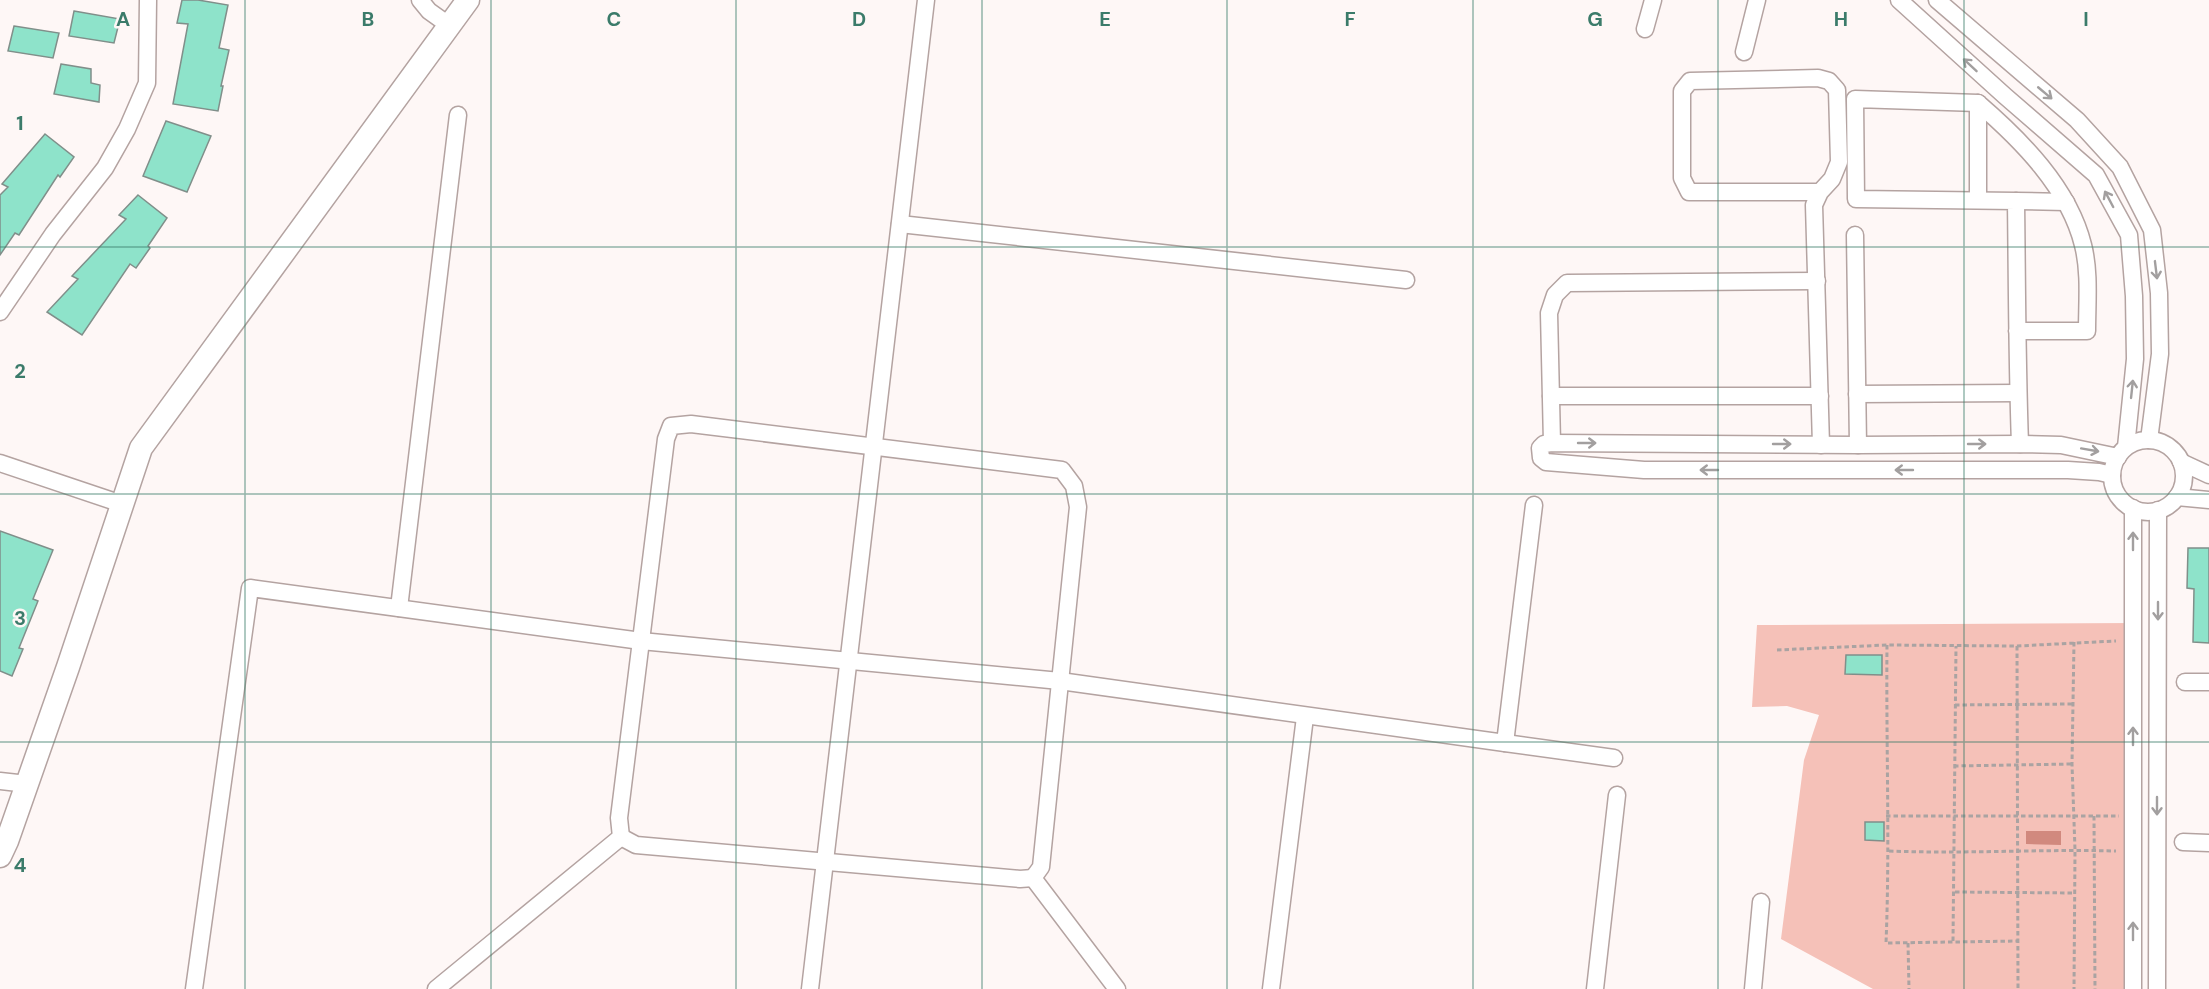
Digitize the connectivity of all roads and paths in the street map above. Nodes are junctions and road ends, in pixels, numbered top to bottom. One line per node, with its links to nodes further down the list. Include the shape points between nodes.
1 (148, 0): 22 (street, via 147,83 127,129 105,168 53,234)
2 (420, 0): 9 (street)
3 (468, 0): 9 (street)
4 (926, 0): 18 (street)
5 (1653, 0): 10 (street)
6 (1757, 0): 11 (street)
7 (1899, 0): 34 (street, one-way to 7, via 2135,359 2129,235 2096,175)
8 (1937, 0): 28 (street, one-way to 28, via 2077,120 2120,168 2152,230 2160,354)
9 (450, 26): 42 (street, via 141,448)
10 (1645, 29)
11 (1744, 52)
12 (1978, 103): 15 (street); 15 (street, via 1855,99 1856,199); 17 (street, via 2025,148)
13 (458, 115): 46 (street)
14 (1820, 192): 14 (street, via 1832,179 1839,162 1837,90 1829,81 1690,81 1682,91 1682,178 1689,192); 21 (street, via 1814,204)
15 (1978, 200): 16 (street)
16 (2016, 201): 17 (street); 23 (street)
17 (2066, 202): 23 (street, via 2083,246 2087,331)
18 (900, 224): 20 (street); 33 (street)
19 (1855, 235): 25 (street)
20 (1406, 280)
21 (1817, 281): 26 (street, via 1567,283 1555,295 1549,313); 27 (street)
22 (0, 312)
23 (2017, 331): 24 (street)
24 (2018, 393): 25 (street); 30 (street)
25 (1857, 394): 32 (street)
26 (1551, 396): 27 (street); 29 (street)
27 (1820, 396): 31 (street)
28 (2149, 440): 34 (street, via 2141,440); 35 (street, via 2169,446)
29 (1552, 443): 31 (street, one-way to 31); 37 (street, one-way to 29, via 1644,470 1563,465 1541,458 1540,448)
30 (2020, 444): 32 (street, one-way to 30); 34 (street, one-way to 34)
31 (1829, 445): 32 (street); 37 (street)
32 (1858, 445)
33 (874, 447): 47 (street, via 691,424 671,426 666,439); 54 (street); 55 (street, via 1062,470 1074,486 1078,507)
34 (2122, 452): 38 (street)
35 (2181, 462): 39 (street); 40 (street, via 2184,474)
36 (0, 463): 42 (street)
37 (1835, 470): 38 (street, one-way to 37, via 2068,470)
38 (2112, 475): 44 (street, via 2118,495)
39 (2209, 475)
40 (2177, 497): 41 (street); 45 (street)
41 (2209, 500)
42 (122, 504): 68 (street)
43 (1534, 505): 62 (street)
44 (2133, 508): 45 (street); 48 (street, one-way to 44)
45 (2158, 510): 107 (street, one-way to 107)
46 (399, 608): 47 (street); 95 (street, via 250,588)
47 (641, 641): 54 (street); 76 (street, via 619,818)
48 (2133, 641): 49 (path); 73 (street, one-way to 48)
49 (2074, 642): 52 (path); 59 (path)
50 (1887, 645): 51 (path); 53 (path); 70 (path)
51 (1956, 646): 52 (path); 60 (path)
52 (2017, 646): 58 (path)
53 (1777, 650)
54 (849, 662): 55 (street); 86 (street)
55 (1060, 681): 61 (street); 87 (street, via 1041,867)
56 (2185, 682): 57 (street)
57 (2209, 682)
58 (2018, 704): 59 (path); 60 (path); 66 (path)
59 (2074, 704): 64 (path)
60 (1955, 705): 65 (path)
61 (1305, 717): 62 (street); 99 (street)
62 (1505, 743): 63 (street)
63 (1614, 758)
64 (2072, 764): 66 (path); 71 (path)
65 (1954, 766): 66 (path); 74 (path)
66 (2018, 766): 75 (path)
67 (0, 781): 68 (street)
68 (27, 784): 85 (street)
69 (1617, 795): 100 (street)
70 (1886, 816): 74 (path); 81 (path)
71 (2074, 816): 72 (path); 75 (path); 80 (path)
72 (2094, 816): 73 (path); 82 (path)
73 (2133, 816): 83 (street)
74 (1954, 817): 75 (path); 84 (path)
75 (2016, 817): 79 (path)
76 (621, 837): 86 (street, via 636,845); 96 (street)
77 (2182, 843): 78 (street)
78 (2209, 843)
79 (2018, 850): 80 (path); 84 (path); 89 (path)
80 (2075, 850): 82 (path); 90 (path)
81 (1889, 851): 84 (path); 94 (path, via 1886,943)
82 (2094, 851): 83 (path); 105 (path)
83 (2133, 852): 106 (street, one-way to 83)
84 (1954, 853): 88 (path)
85 (0, 856)
86 (826, 862): 87 (street); 97 (street)
87 (1033, 878): 98 (street)
88 (1954, 892): 89 (path); 92 (path)
89 (2019, 893): 90 (path); 93 (path)
90 (2075, 893): 104 (path)
91 (1761, 902): 101 (street)
92 (1953, 941): 93 (path); 94 (path)
93 (2018, 941): 103 (path)
94 (1908, 943): 102 (path)
95 (194, 989)
96 (436, 989)
97 (810, 989)
98 (1117, 989)
99 (1271, 989)
100 (1595, 989)
101 (1753, 989)
102 (1909, 989)
103 (2018, 989)
104 (2074, 989)
105 (2096, 989)
106 (2133, 989)
107 (2157, 989)

